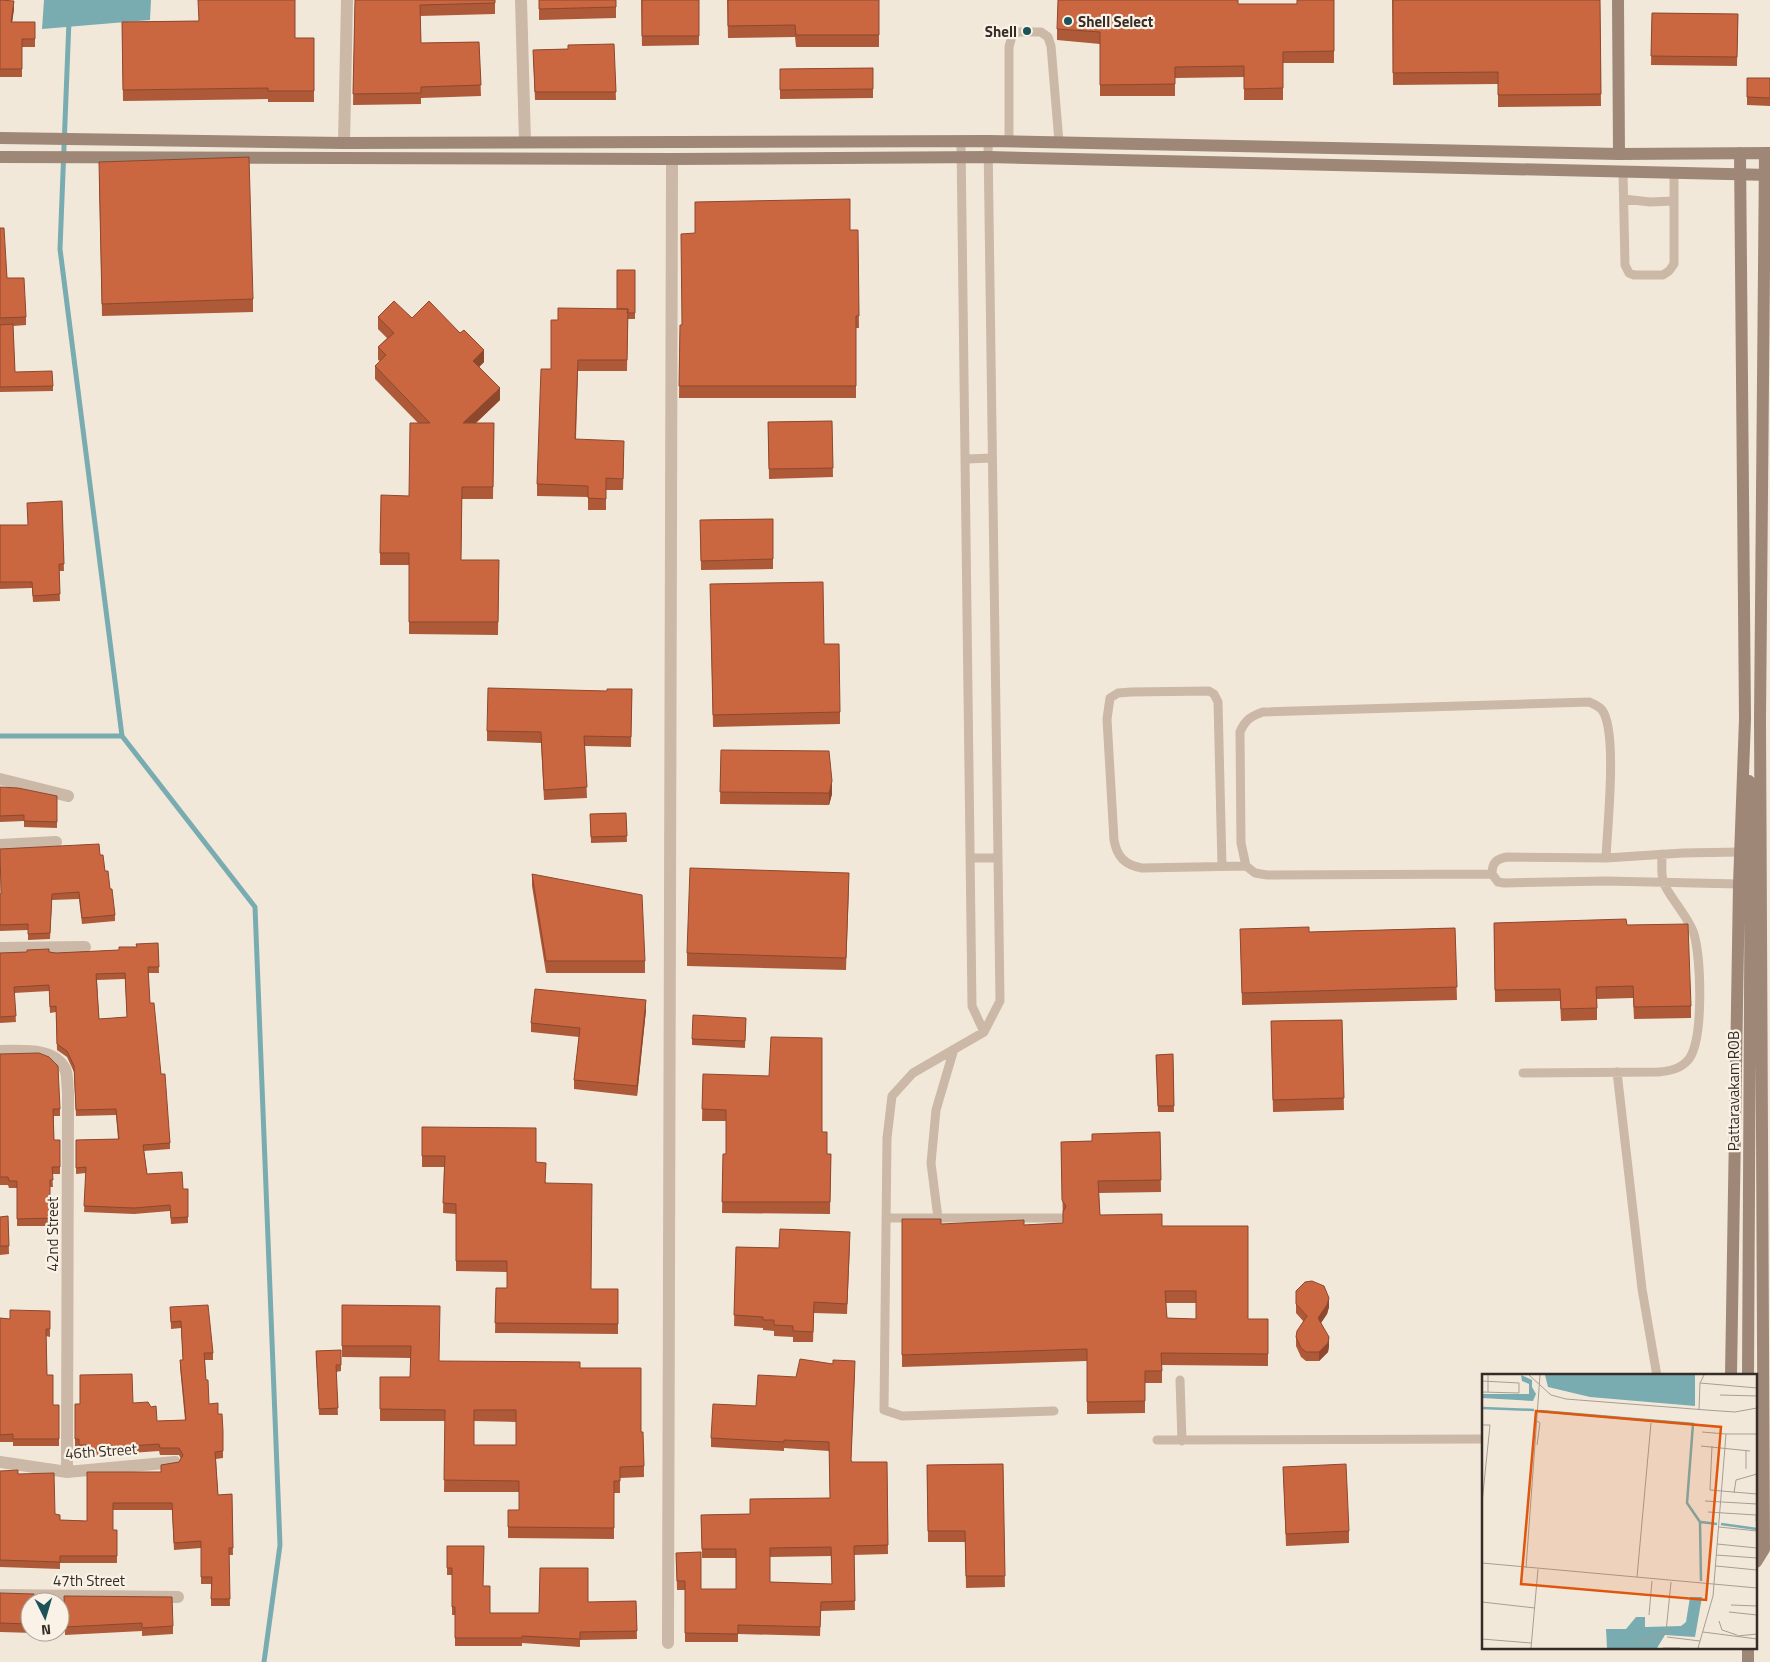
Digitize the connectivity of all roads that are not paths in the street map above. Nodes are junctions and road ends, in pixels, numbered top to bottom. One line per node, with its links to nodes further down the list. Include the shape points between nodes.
1 (347, 0): 11 (street)
2 (521, 0): 7 (street)
3 (1618, 0): 12 (main road)
4 (0, 138): 11 (main road)
5 (673, 141): 7 (main road); 8 (main road); 18 (main road)
6 (988, 141): 8 (main road); 9 (main road); 16 (lane)
7 (525, 142): 11 (main road)
8 (961, 142): 15 (lane)
9 (1009, 142): 10 (main road); 10 (lane, via 1009,47 1012,36 1018,32 1041,32 1051,46)
10 (1059, 142): 12 (main road)
11 (344, 143)
12 (1619, 154): 13 (main road)
13 (1740, 154): 14 (main road); 21 (main road)
14 (1768, 154): 22 (main road)
15 (962, 156): 16 (main road); 18 (main road); 26 (lane)
16 (988, 156): 19 (main road); 25 (lane)
17 (0, 157): 18 (main road)
18 (672, 159): 69 (street)
19 (1623, 172): 20 (main road); 23 (lane)
20 (1674, 174): 21 (main road); 24 (lane)
21 (1740, 175): 22 (main road); 27 (main road)
22 (1768, 175): 28 (main road)
23 (1624, 199): 24 (lane); 24 (lane, via 1625,265 1634,275 1663,275 1674,264)
24 (1674, 201)
25 (992, 458): 26 (lane); 37 (lane)
26 (967, 459): 36 (lane)
27 (1745, 719): 31 (main road, Pattaravakam ROB); 34 (main road)
28 (1760, 720): 31 (main road, Pattaravakam ROB); 47 (main road)
29 (0, 778): 30 (street)
30 (68, 796)
31 (1751, 807): 57 (main road, Pattaravakam ROB)
32 (56, 842): 33 (street)
33 (0, 845)
34 (1740, 852): 35 (lane); 43 (main road)
35 (1662, 854): 38 (lane); 42 (lane)
36 (972, 858): 37 (lane); 46 (lane, via 972,1006)
37 (998, 858): 46 (lane, via 1000,1001)
38 (1606, 858): 40 (lane, via 1610,745 1602,710 1589,702 1263,712 1252,716 1244,723 1238,740 1241,843); 41 (lane, via 1500,858 1492,867)
39 (1222, 866): 39 (lane, via 1142,868 1133,867 1118,856 1114,840 1107,719 1110,698 1118,693 1131,692 1208,691 1214,694 1218,702); 40 (lane)
40 (1246, 866): 41 (lane, via 1255,873 1267,875)
41 (1492, 874): 42 (lane, via 1498,882 1504,883)
42 (1663, 882): 43 (lane); 50 (lane, via 1689,922 1698,952 1699,1006 1695,1046 1688,1060 1676,1070)
43 (1739, 884): 56 (main road)
44 (85, 947): 45 (street)
45 (0, 948)
46 (984, 1032): 48 (lane)
47 (1766, 1041): 66 (main road, via 1764,1549)
48 (954, 1049): 52 (lane, via 913,1072 892,1096 887,1138); 53 (lane, via 935,1118 931,1163)
49 (0, 1050): 65 (street, 42nd Street, via 32,1051 54,1056 65,1069 68,1092)
50 (1617, 1072): 51 (lane); 55 (lane, via 1642,1289)
51 (1523, 1073)
52 (886, 1218): 53 (lane); 59 (lane, via 884,1410 902,1416)
53 (938, 1218): 54 (lane)
54 (1060, 1218)
55 (1657, 1374)
56 (1731, 1374)
57 (1748, 1374)
58 (1180, 1380): 62 (lane)
59 (1054, 1411)
60 (1482, 1438): 62 (lane)
61 (1156, 1440): 62 (lane)
62 (1182, 1440)
63 (0, 1462): 65 (street, 46th Street)
64 (175, 1462): 65 (street, 46th Street)
65 (67, 1472)
66 (1758, 1559)
67 (0, 1595): 68 (street, 47th Street)
68 (178, 1597)
69 (668, 1643)

